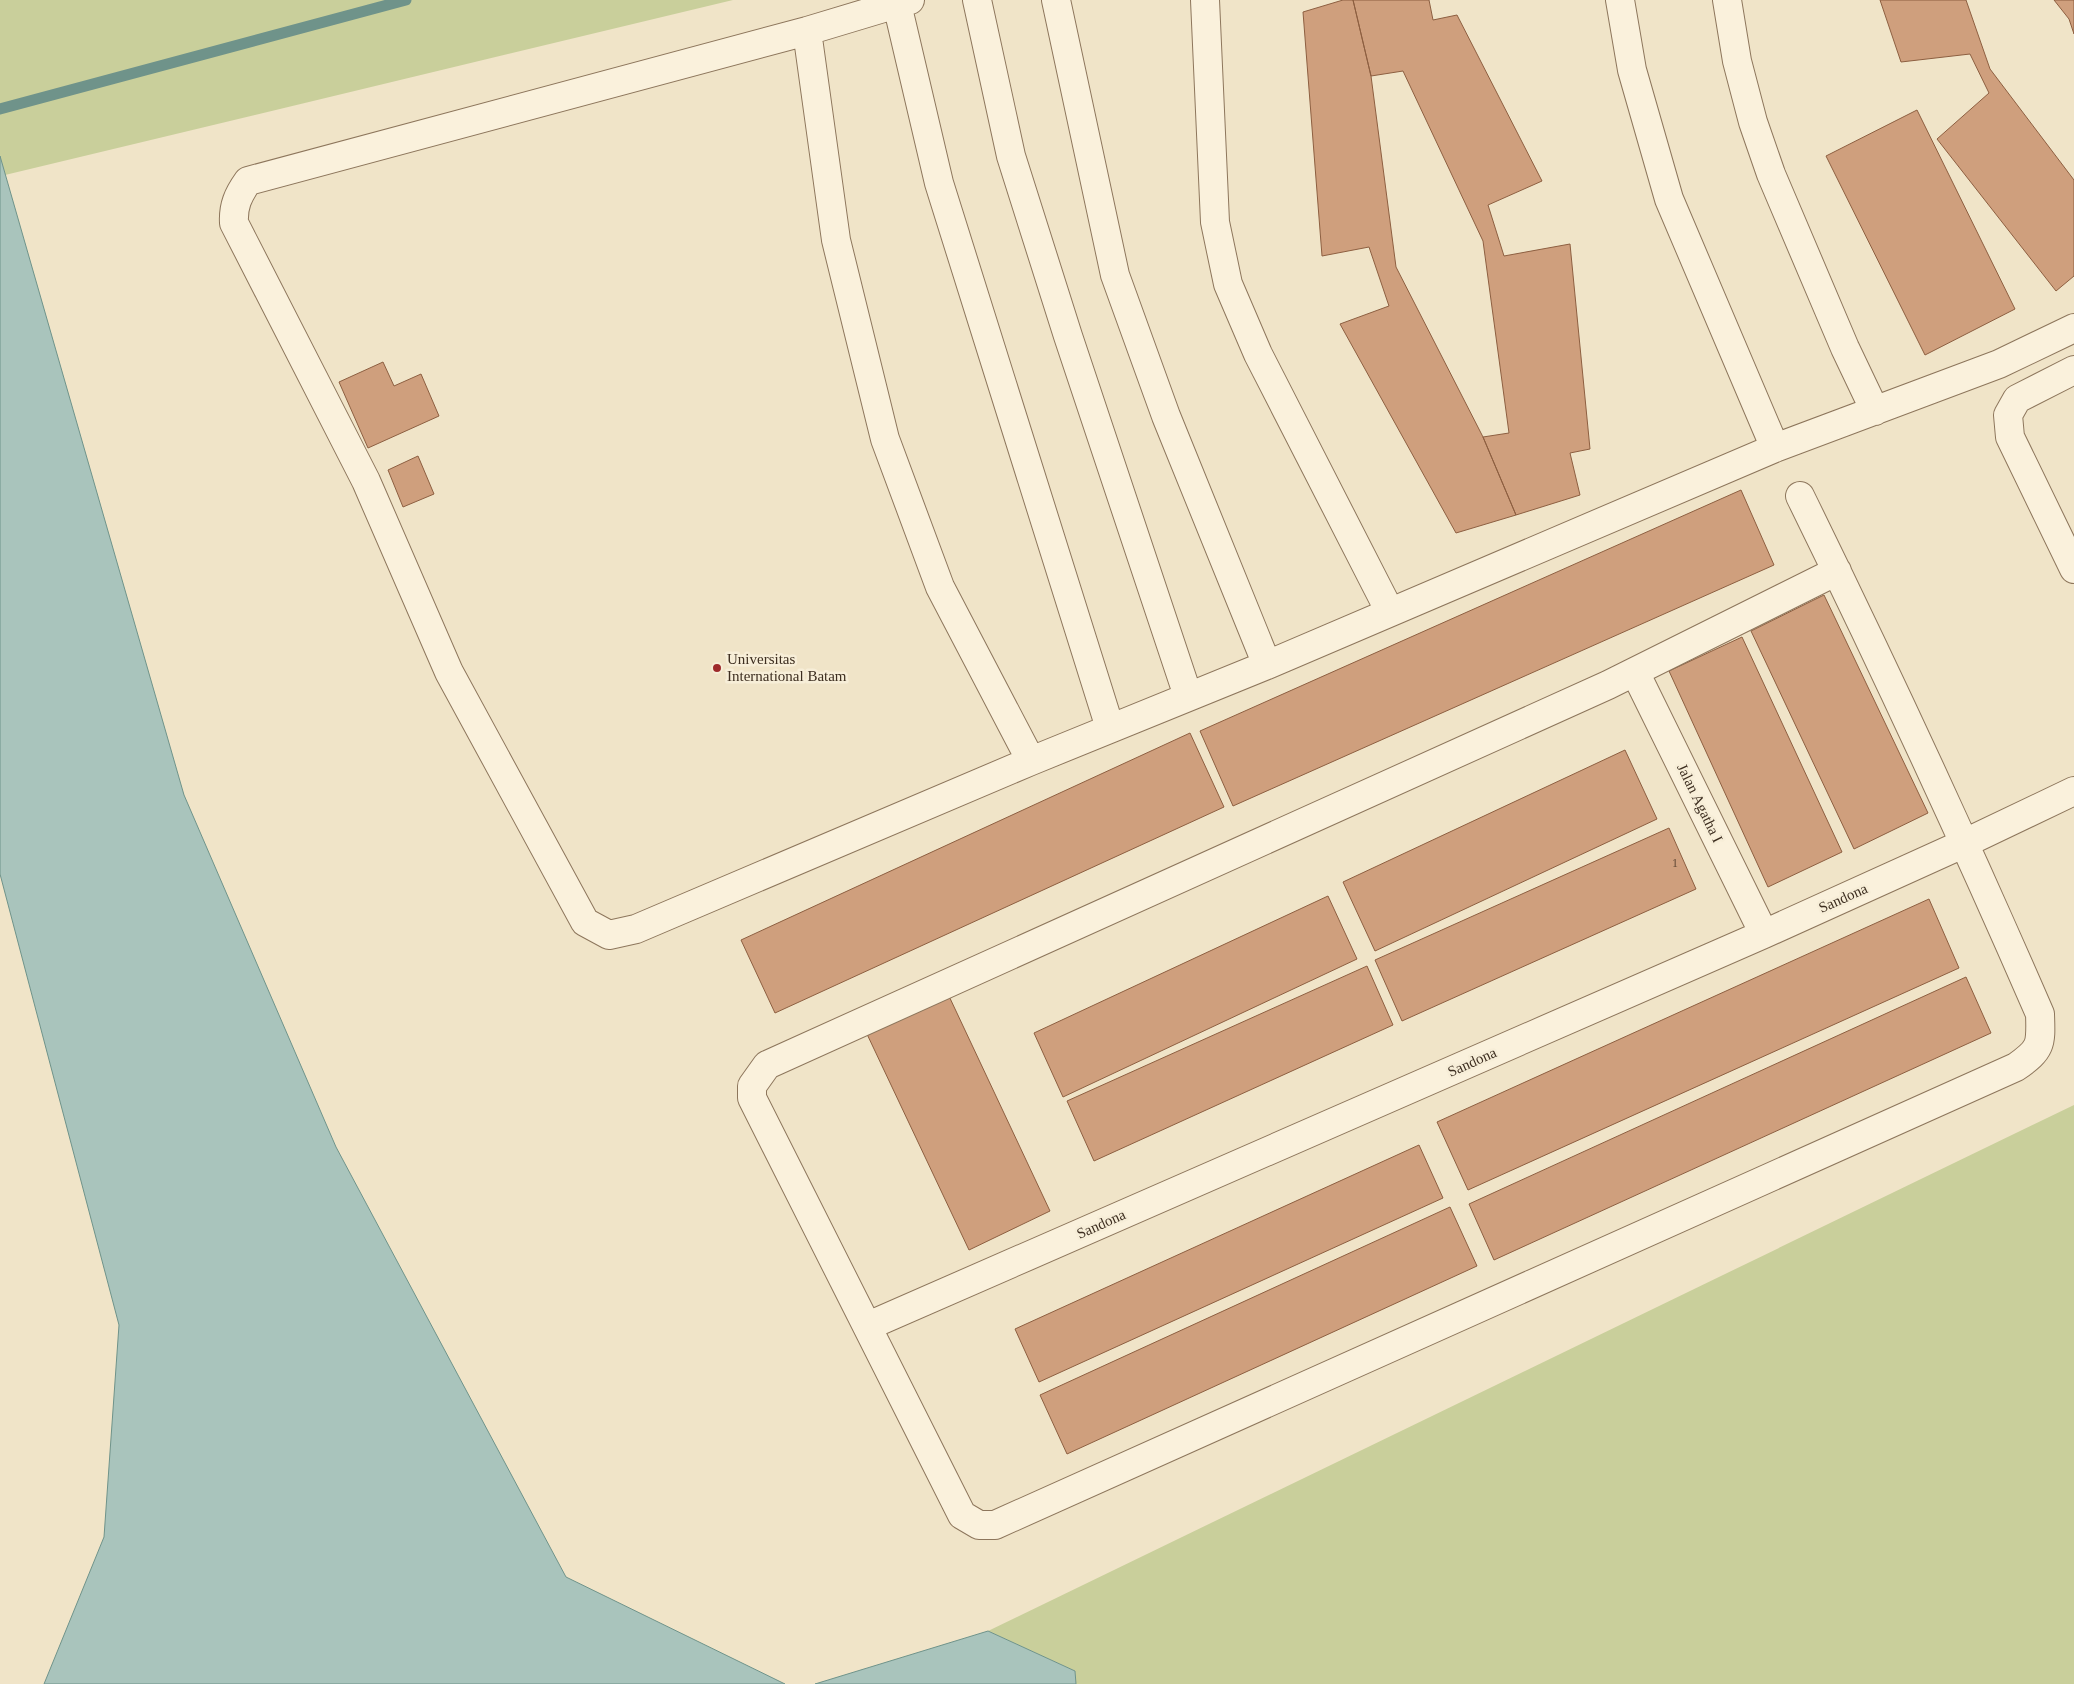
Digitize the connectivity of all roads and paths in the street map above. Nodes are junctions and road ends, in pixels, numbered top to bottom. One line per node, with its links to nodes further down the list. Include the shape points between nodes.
1 (977, 0): 18 (street, via 1011,156)
2 (1056, 0): 16 (street, via 1115,275 1166,416)
3 (1205, 0): 15 (street, via 1215,222 1228,284 1258,354)
4 (1620, 0): 11 (street, via 1632,70 1669,199)
5 (1727, 0): 10 (street, via 1737,61 1771,174)
6 (904, 2): 7 (street); 19 (street, via 939,183)
7 (807, 31): 20 (street, via 836,240 885,439 940,587); 20 (street, via 248,180 236,200 234,223 366,481 449,672 585,922 609,935 636,928)
8 (2074, 328): 10 (street, via 1999,364)
9 (2074, 370): 13 (street, via 2016,399 2008,415 2010,437)
10 (1874, 411): 11 (street)
11 (1775, 448): 15 (street)
12 (1800, 496): 14 (street)
13 (2074, 569)
14 (1837, 571): 17 (street); 22 (street)
15 (1390, 612): 16 (street)
16 (1267, 665): 18 (street)
17 (1635, 672): 23 (street, Jalan Agatha I); 24 (street, via 766,1064 752,1086 752,1098)
18 (1188, 696): 19 (street)
19 (1110, 728): 20 (street)
20 (1031, 761)
21 (2074, 791): 22 (street, Sandona)
22 (1965, 843): 23 (street, Sandona); 24 (street, via 2040,1014 2041,1037 2033,1055 2016,1067 995,1525 979,1525 962,1515)
23 (1764, 934): 24 (street, Sandona)
24 (868, 1326)

